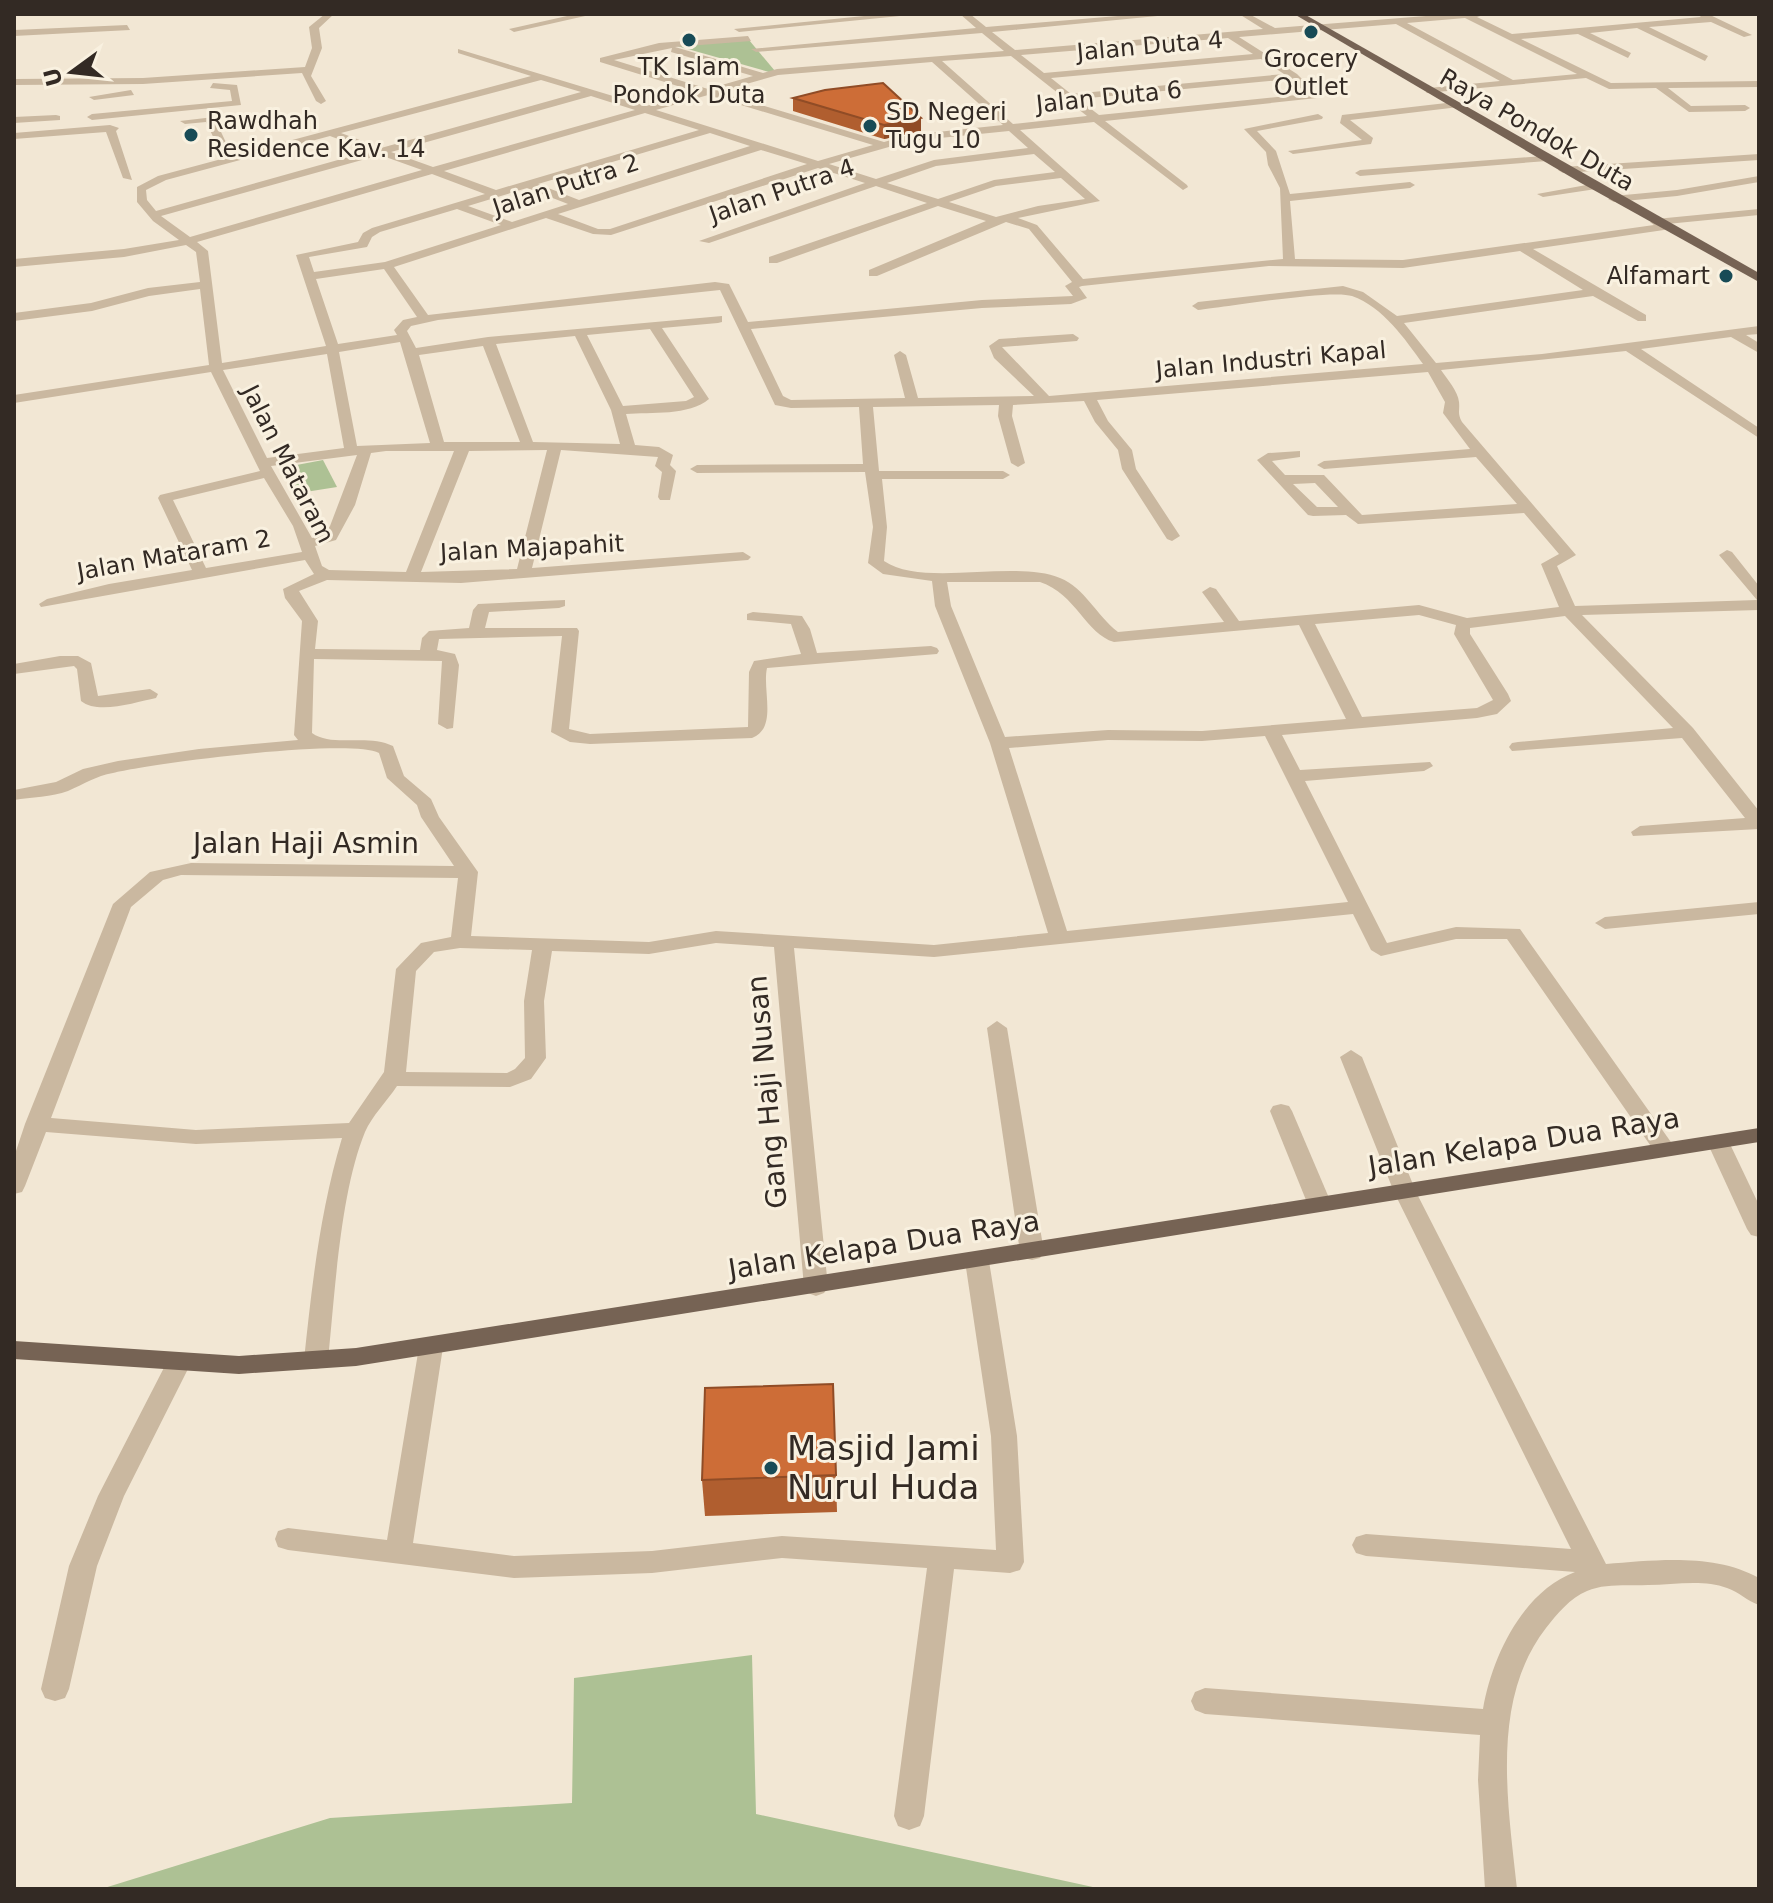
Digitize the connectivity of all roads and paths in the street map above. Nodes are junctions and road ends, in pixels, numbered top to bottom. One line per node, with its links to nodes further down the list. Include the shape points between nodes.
1 (330, 14): 37 (street, via 314,27 317,48)
2 (537, 14): 13 (street)
3 (590, 14): 13 (street)
4 (916, 14): 27 (street, via 736,26)
5 (964, 14): 19 (street)
6 (1174, 14): 19 (street)
7 (1243, 14): 21 (street)
8 (1298, 14): 16 (main road, Raya Pondok Duta)
9 (1483, 14): 10 (street)
10 (1466, 15): 14 (street); 26 (street)
11 (1706, 16): 15 (street); 25 (street)
12 (67, 19): 20 (street)
13 (556, 21): 18 (street)
14 (1397, 21): 16 (street); 46 (street)
15 (1637, 25): 22 (street); 34 (street)
16 (1320, 27): 21 (street); 51 (main road, Raya Pondok Duta)
17 (127, 28): 20 (street)
18 (514, 29)
19 (984, 30): 29 (street); 31 (street)
20 (59, 31): 23 (street)
21 (1273, 31): 24 (street)
22 (1579, 31): 26 (street); 32 (street)
23 (14, 33)
24 (1230, 35): 31 (street); 33 (street)
25 (1747, 35)
26 (1510, 37): 43 (street)
27 (748, 39): 28 (street); 29 (street)
28 (659, 46): 39 (street); 53 (street, via 603,60)
29 (756, 49): 38 (street)
30 (461, 51): 44 (street)
31 (1012, 53): 35 (street); 41 (street)
32 (1628, 55)
33 (1264, 56): 41 (street, Jalan Duta 4); 42 (street)
34 (1705, 58)
35 (934, 59): 36 (street); 71 (street)
36 (857, 66): 38 (street); 40 (street)
37 (309, 70): 49 (street); 58 (street, via 305,80)
38 (777, 72): 39 (street)
39 (763, 76): 53 (street)
40 (870, 76)
41 (1040, 76): 57 (street)
42 (1294, 76): 57 (street); 68 (street, Jalan Duta 6, via 1314,96)
43 (1584, 76): 46 (street); 50 (street, via 1614,87)
44 (540, 77): 54 (street); 75 (street)
45 (14, 82): 49 (street)
46 (1511, 83): 51 (street)
47 (1759, 84): 48 (street)
48 (1714, 85): 50 (street); 61 (street)
49 (143, 87): 56 (street); 65 (street, via 231,86 238,101)
50 (1660, 87): 62 (street, via 1692,109)
51 (1429, 91): 60 (main road, Raya Pondok Duta)
52 (61, 92): 55 (street)
53 (708, 92): 63 (street); 64 (street)
54 (590, 93): 63 (street); 80 (street)
55 (14, 94)
56 (94, 97)
57 (1067, 97): 68 (street)
58 (321, 101)
59 (794, 104): 64 (street)
60 (1455, 105): 82 (street, via 1346,117 1344,121 1367,142); 84 (main road, Raya Pondok Duta)
61 (1759, 106)
62 (1745, 108)
63 (643, 111): 74 (street); 87 (street)
64 (772, 111): 77 (street)
65 (92, 117)
66 (1318, 117): 99 (street, via 1249,129 1271,151)
67 (56, 118): 69 (street)
68 (1093, 118): 71 (street, Jalan Duta 6); 95 (street)
69 (14, 120)
70 (167, 123): 79 (street, via 210,119)
71 (1014, 126): 77 (street, Jalan Duta 6, via 930,130); 81 (street)
72 (125, 127): 73 (street)
73 (110, 128): 76 (street); 90 (street)
74 (707, 131): 78 (street); 93 (street)
75 (330, 133): 80 (street); 106 (street, via 150,182 141,189 141,200)
76 (14, 136)
77 (883, 145): 85 (street, Jalan Duta 6)
78 (758, 147): 85 (street); 102 (street, Jalan Putra 2)
79 (224, 149)
80 (377, 150): 87 (street); 106 (street)
81 (1038, 150): 89 (street); 92 (street, Jalan Putra 4, via 944,160)
82 (1293, 151)
83 (1759, 157): 86 (street)
84 (1543, 159): 86 (main road, Raya Pondok Duta); 88 (street)
85 (815, 165): 92 (street); 105 (street, Jalan Duta 6, via 611,232)
86 (1563, 170): 96 (main road, Raya Pondok Duta)
87 (434, 171): 97 (street); 110 (street)
88 (1360, 173)
89 (1066, 174): 101 (street, via 1002,181); 107 (street, via 1094,201)
90 (128, 178)
91 (1759, 179): 100 (street)
92 (873, 183): 101 (street); 111 (street, Jalan Putra 4)
93 (528, 184): 97 (street); 102 (street)
94 (1410, 185): 99 (street)
95 (1183, 187)
96 (1592, 187): 98 (street); 100 (main road, Raya Pondok Duta)
97 (496, 194): 103 (street)
98 (1543, 194)
99 (1285, 198): 114 (street)
100 (1614, 199): 108 (main road, Raya Pondok Duta)
101 (935, 203): 107 (street); 113 (street)
102 (578, 204): 105 (street, Jalan Putra 2)
103 (459, 206): 109 (street); 119 (street, via 370,233 363,245 302,255)
104 (1759, 212): 108 (street)
105 (546, 214): 109 (street, Jalan Putra 2)
106 (153, 215): 110 (street)
107 (1001, 219): 118 (street); 121 (street, via 1033,227)
108 (1660, 224): 112 (street); 120 (main road, Raya Pondok Duta)
109 (511, 225): 117 (street, Jalan Putra 2)
110 (191, 241): 115 (street); 122 (street, Jalan Mataram, via 202,251)
111 (705, 241)
112 (1520, 246): 116 (street, via 1403,264); 124 (street)
113 (773, 260)
114 (1289, 262): 116 (street); 121 (street)
115 (14, 263)
116 (1310, 264): 123 (street)
117 (387, 265): 119 (street, Jalan Putra 2); 127 (street)
118 (873, 273)
119 (309, 276): 140 (street)
120 (1759, 278)
121 (1080, 283): 132 (street, via 1071,286 1081,297 1077,300 909,309)
122 (205, 285): 126 (street); 145 (street, Jalan Mataram)
123 (1332, 290): 125 (street); 130 (street, via 1359,294)
124 (1595, 292): 128 (street); 130 (street)
125 (1198, 306)
126 (14, 317)
127 (424, 318): 132 (street, via 721,285); 136 (street, via 402,326)
128 (1642, 318)
129 (718, 319): 131 (street)
130 (1396, 320): 144 (street)
131 (654, 326): 134 (street); 152 (street, via 702,399 688,405)
132 (744, 326): 150 (street, Jalan Industri Kapal, via 776,396 785,404)
133 (1759, 330): 135 (street, Jalan Industri Kapal)
134 (580, 333): 138 (street); 152 (street)
135 (1733, 333): 139 (street, Jalan Industri Kapal); 141 (street)
136 (404, 338): 140 (street); 142 (street)
137 (1073, 338): 148 (street, via 995,346)
138 (488, 341): 142 (street); 154 (street)
139 (1629, 347): 144 (street, Jalan Industri Kapal); 153 (street)
140 (332, 349): 145 (street); 158 (street)
141 (1759, 349)
142 (412, 352): 156 (street)
143 (900, 355): 151 (street)
144 (1431, 368): 146 (street, Jalan Industri Kapal); 160 (street, via 1451,396 1450,413)
145 (216, 369): 147 (street); 164 (street, Jalan Mataram)
146 (1089, 397): 148 (street, Jalan Industri Kapal); 172 (street, via 1125,449 1129,469)
147 (14, 399)
148 (1046, 400): 149 (street, Jalan Industri Kapal)
149 (1006, 402): 151 (street, Jalan Industri Kapal); 162 (street)
150 (866, 403): 151 (street, Jalan Industri Kapal); 166 (street)
151 (913, 404)
152 (618, 410): 159 (street)
153 (1759, 434)
154 (528, 446): 155 (street); 157 (street)
155 (555, 446): 159 (street); 178 (street)
156 (438, 447): 157 (street); 158 (street)
157 (463, 447): 180 (street)
158 (359, 449): 164 (street); 173 (street, via 353,496 331,537)
159 (629, 450): 169 (street, via 664,454 663,469 669,471)
160 (1480, 452): 163 (street); 170 (street)
161 (1295, 454): 168 (street, via 1264,460)
162 (1018, 463)
163 (1324, 465)
164 (266, 468): 173 (street, Jalan Mataram); 176 (street, via 165,498)
165 (697, 469): 166 (street)
166 (872, 472): 167 (street); 179 (street, via 880,527 876,563 888,571)
167 (1003, 475)
168 (1281, 480): 171 (street, via 1313,512); 171 (street, via 1319,478)
169 (665, 497)
170 (1528, 508): 171 (street, via 1366,520 1355,519); 186 (street, via 1568,555 1549,564)
171 (1348, 511)
172 (1172, 536)
173 (309, 549): 176 (street, Jalan Mataram 2); 177 (street, Jalan Mataram, via 315,568)
174 (1727, 555): 182 (street)
175 (743, 557): 178 (street, Jalan Majapahit)
176 (201, 573): 184 (street, Jalan Mataram 2)
177 (325, 575): 180 (street, Jalan Majapahit); 193 (street, via 290,592 310,621)
178 (523, 575): 180 (street, Jalan Majapahit)
179 (939, 577): 190 (street, via 1057,581 1071,588 1114,637); 203 (street, via 943,606)
180 (411, 578)
181 (1210, 592): 190 (street)
182 (1759, 596)
183 (559, 603): 191 (street, via 484,607)
184 (47, 604)
185 (1759, 605): 186 (street)
186 (1569, 611): 189 (street); 201 (street)
187 (753, 617): 195 (street, via 796,619)
188 (1304, 618): 189 (street, via 1419,610); 190 (street); 198 (street)
189 (1466, 623): 198 (street, via 1462,634 1500,694 1499,705 1477,713)
190 (1234, 625)
191 (476, 633): 194 (street, via 433,635); 195 (street, via 572,625 559,724 560,732 576,738 754,731 760,665)
192 (931, 651): 195 (street)
193 (306, 654): 194 (street); 202 (street, via 302,727 308,740)
194 (428, 654): 199 (street, via 449,658 451,665)
195 (810, 659)
196 (14, 669): 197 (street, via 78,661 85,667 90,701)
197 (150, 694)
198 (1357, 723): 200 (street)
199 (447, 724)
200 (1271, 730): 203 (street); 206 (street)
201 (1687, 732): 204 (street); 208 (street)
202 (320, 743): 207 (street, via 118,766 61,787); 210 (street, via 387,750 396,778 425,803)
203 (999, 743): 214 (street)
204 (1518, 747)
205 (1424, 766): 206 (street)
206 (1294, 776): 211 (street)
207 (14, 795)
208 (1756, 816): 209 (street)
209 (1640, 832)
210 (468, 872): 216 (street); 222 (street, Jalan Haji Asmin, via 245,868 158,875 137,898 123,904)
211 (1360, 907): 214 (street); 226 (street, via 1381,950 1456,933 1513,933)
212 (1759, 908): 213 (street)
213 (1605, 923)
214 (1059, 937): 215 (street, via 920,951)
215 (783, 939): 217 (street, via 716,937 649,948); 233 (street, Gang Haji Nusan)
216 (460, 942): 217 (street); 220 (street, via 428,947 406,969)
217 (543, 946): 220 (street, via 533,1001 534,1066 524,1075 510,1080)
218 (997, 1028): 231 (street)
219 (1351, 1057): 228 (street)
220 (391, 1079): 223 (street)
221 (1281, 1111): 229 (street)
222 (36, 1124): 223 (street, via 196,1137); 227 (street, Jalan Haji Asmin)
223 (355, 1130): 236 (street, via 329,1245)
224 (1759, 1135): 225 (main road, Jalan Kelapa Dua Raya)
225 (1718, 1142): 226 (main road, Jalan Kelapa Dua Raya); 230 (street)
226 (1665, 1150): 228 (main road, Jalan Kelapa Dua Raya)
227 (14, 1186)
228 (1405, 1192): 229 (main road, Jalan Kelapa Dua Raya); 242 (street)
229 (1320, 1205): 231 (main road, Jalan Kelapa Dua Raya)
230 (1759, 1229)
231 (1032, 1252): 232 (main road, Jalan Kelapa Dua Raya)
232 (977, 1261): 233 (main road, Jalan Kelapa Dua Raya); 241 (street, via 1004,1436 1010,1562)
233 (816, 1287): 234 (main road, Jalan Kelapa Dua Raya)
234 (431, 1347): 236 (main road, Jalan Kelapa Dua Raya); 240 (street)
235 (14, 1350): 237 (main road, Jalan Kelapa Dua Raya)
236 (316, 1360): 237 (main road, Jalan Kelapa Dua Raya)
237 (179, 1363): 244 (street, via 111,1496 83,1566)
238 (288, 1539): 240 (street)
239 (1366, 1545): 242 (street)
240 (398, 1554): 241 (street, via 514,1567 618,1565 782,1547)
241 (942, 1557): 247 (street)
242 (1593, 1569): 243 (street, via 1706,1572 1731,1577); 246 (street, via 1533,1620 1507,1673)
243 (1759, 1594)
244 (55, 1689)
245 (1205, 1701): 246 (street)
246 (1495, 1723): 248 (street, via 1494,1811)
247 (909, 1816)
248 (1501, 1889)

